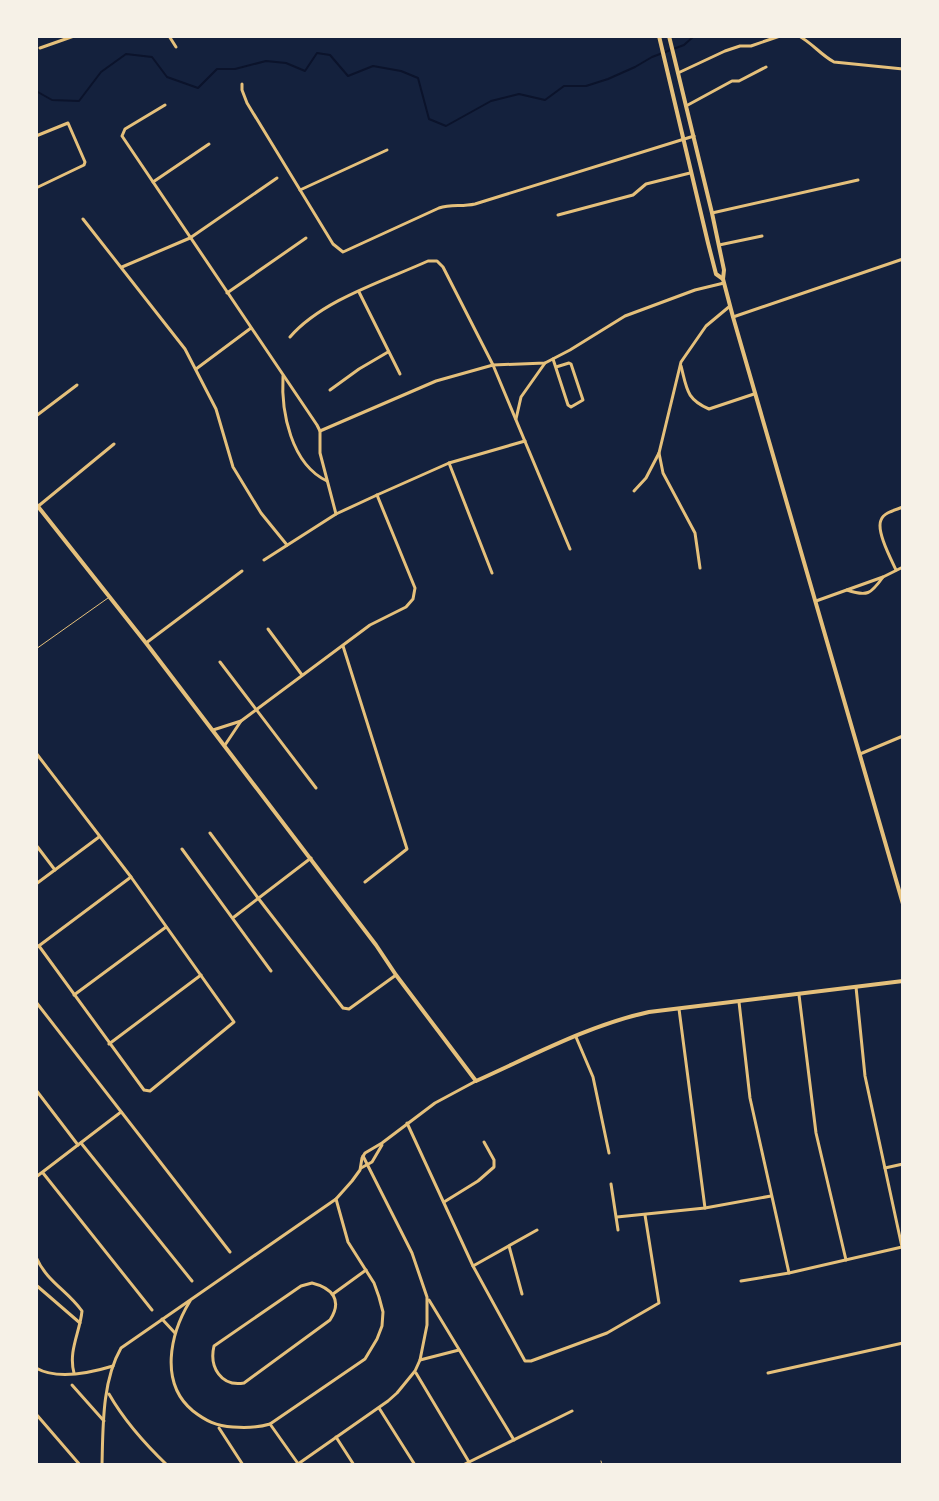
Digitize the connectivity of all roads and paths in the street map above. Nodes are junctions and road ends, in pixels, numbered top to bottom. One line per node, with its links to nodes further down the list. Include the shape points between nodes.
1 (74, 36): 8 (street)
2 (169, 36): 7 (street)
3 (659, 36): 17 (street)
4 (669, 36): 11 (street)
5 (780, 36): 11 (street)
6 (799, 36): 10 (street, via 834,62)
7 (176, 47)
8 (40, 48)
9 (766, 67): 14 (street)
10 (903, 69)
11 (678, 70): 14 (street)
12 (242, 84): 25 (street, via 247,103)
13 (165, 105): 23 (street, via 122,136)
14 (686, 106): 16 (street)
15 (36, 136): 24 (street, via 69,124 85,162)
16 (694, 136): 17 (street); 26 (street)
17 (683, 139): 20 (street); 25 (street, via 475,204 439,208 343,252)
18 (209, 144): 23 (street)
19 (387, 150): 25 (street)
20 (690, 173): 27 (street); 35 (street, via 716,274)
21 (277, 178): 30 (street)
22 (858, 180): 26 (street)
23 (153, 182): 30 (street)
24 (36, 188)
25 (300, 190)
26 (712, 213): 32 (street)
27 (558, 215)
28 (83, 219): 34 (street)
29 (762, 236): 32 (street)
30 (190, 238): 34 (street); 37 (street)
31 (306, 238): 37 (street)
32 (719, 245): 35 (street)
33 (903, 259): 39 (street)
34 (120, 268): 48 (street)
35 (724, 281): 38 (street); 43 (street, via 625,316)
36 (359, 292): 41 (street); 42 (street); 46 (street, via 437,261)
37 (227, 293): 40 (street)
38 (730, 306): 39 (street); 44 (street, via 706,326)
39 (733, 317): 53 (street)
40 (251, 328): 48 (street); 50 (street)
41 (290, 337)
42 (388, 352): 49 (street); 52 (street)
43 (553, 359): 45 (street); 47 (street)
44 (681, 362): 53 (street, via 695,403 709,409); 59 (street)
45 (545, 363): 46 (street); 55 (street, via 521,397)
46 (493, 365): 55 (street); 56 (street, via 436,381)
47 (556, 367): 47 (street, via 569,406 582,402 571,364)
48 (196, 369): 67 (street, via 216,409 233,467)
49 (400, 374)
50 (283, 376): 56 (street); 61 (street, via 292,440 311,469)
51 (77, 385): 54 (street)
52 (330, 390)
53 (754, 394): 78 (street)
54 (36, 416)
55 (516, 419): 57 (street)
56 (320, 431): 61 (street)
57 (525, 441): 60 (street); 68 (street)
58 (114, 444): 64 (street)
59 (659, 453): 62 (street); 71 (street, via 663,473 695,533)
60 (449, 463): 63 (street); 74 (street)
61 (327, 481): 66 (street)
62 (634, 491)
63 (377, 495): 66 (street); 81 (street, via 415,588 413,599)
64 (37, 506): 77 (street)
65 (903, 507): 72 (street, via 887,513 879,529)
66 (336, 514): 67 (street)
67 (287, 545): 69 (street)
68 (570, 549)
69 (264, 560)
70 (903, 567): 72 (street)
71 (700, 568)
72 (896, 570): 75 (street)
73 (242, 571): 80 (street)
74 (492, 573)
75 (883, 577): 76 (street); 76 (street, via 864,594)
76 (845, 590): 78 (street)
77 (110, 597): 80 (street); 82 (lane)
78 (816, 601): 91 (street)
79 (268, 629): 84 (street)
80 (146, 643): 87 (street)
81 (343, 646): 84 (street); 100 (street, via 407,849)
82 (36, 649)
83 (220, 662): 85 (street)
84 (302, 675): 85 (street)
85 (256, 710): 86 (street); 92 (street)
86 (241, 721): 87 (street); 89 (street)
87 (213, 730): 89 (street)
88 (903, 736): 91 (street)
89 (225, 745): 97 (street)
90 (36, 753): 94 (street)
91 (860, 754): 103 (street)
92 (316, 788)
93 (210, 833): 102 (street)
94 (99, 837): 98 (street); 99 (street)
95 (36, 845): 98 (street)
96 (182, 849): 104 (street)
97 (311, 858): 102 (street); 109 (street)
98 (55, 870): 101 (street)
99 (131, 877): 105 (street); 106 (street)
100 (365, 882)
101 (36, 884)
102 (258, 898): 104 (street); 109 (street, via 343,1008 349,1009)
103 (903, 904)
104 (233, 918): 107 (street)
105 (166, 927): 108 (street); 112 (street)
106 (38, 947): 112 (street)
107 (271, 971)
108 (201, 975): 118 (street); 118 (street, via 234,1022 150,1091)
109 (396, 975): 119 (street)
110 (903, 981): 111 (street)
111 (856, 987): 113 (street); 131 (street, via 865,1076)
112 (74, 995): 118 (street)
113 (799, 995): 115 (street); 147 (street, via 816,1133)
114 (36, 1002): 121 (street)
115 (739, 1002): 116 (street); 135 (street, via 750,1098)
116 (679, 1009): 117 (street, via 627,1017); 138 (street)
117 (576, 1037): 119 (street); 126 (street, via 593,1077)
118 (109, 1044)
119 (476, 1081): 122 (street)
120 (36, 1090): 125 (street)
121 (121, 1112): 125 (street); 145 (street)
122 (407, 1123): 124 (street); 137 (street)
123 (484, 1142): 137 (street, via 494,1167)
124 (382, 1143): 127 (street); 129 (street)
125 (80, 1144): 132 (street); 151 (street)
126 (609, 1153)
127 (363, 1156): 129 (street); 130 (street)
128 (903, 1164): 131 (street)
129 (368, 1165): 130 (street); 156 (street, via 412,1253)
130 (361, 1168): 136 (street)
131 (885, 1168): 144 (street)
132 (43, 1173): 133 (street); 158 (street)
133 (36, 1177)
134 (611, 1184): 140 (street)
135 (771, 1196): 138 (street); 150 (street)
136 (336, 1199): 149 (street, via 348,1242); 157 (street)
137 (444, 1202): 148 (street)
138 (705, 1208): 139 (street)
139 (645, 1215): 140 (street); 148 (street, via 659,1303 607,1333 531,1361 525,1361)
140 (617, 1217): 142 (street)
141 (537, 1230): 143 (street)
142 (618, 1230)
143 (509, 1246): 148 (street); 155 (street)
144 (902, 1247): 147 (street)
145 (230, 1252)
146 (36, 1257): 160 (street, via 50,1281 82,1311)
147 (846, 1260): 150 (street)
148 (473, 1266)
149 (366, 1270): 154 (street); 176 (street, via 383,1312 371,1351)
150 (789, 1273): 152 (street)
151 (192, 1281)
152 (741, 1281)
153 (36, 1285): 160 (street)
154 (333, 1294): 154 (street, via 336,1307 330,1320 259,1373 239,1384 217,1373 214,1346 288,1294 312,1283)
155 (522, 1294)
156 (427, 1297): 163 (street); 164 (street)
157 (192, 1299): 159 (street); 161 (street)
158 (152, 1310)
159 (162, 1319): 161 (street); 165 (street, via 121,1348)
160 (80, 1323): 168 (street)
161 (175, 1333): 177 (street, via 171,1359 177,1393)
162 (903, 1343): 169 (street)
163 (459, 1350): 164 (street); 179 (street)
164 (420, 1360): 167 (street)
165 (113, 1366): 168 (street); 171 (street)
166 (36, 1368): 168 (street, via 56,1375)
167 (415, 1371): 172 (street); 180 (street)
168 (74, 1373)
169 (768, 1373)
170 (72, 1385): 175 (street)
171 (108, 1392): 175 (street); 184 (street, via 135,1433)
172 (379, 1408): 178 (street); 187 (street)
173 (572, 1411): 179 (street)
174 (36, 1414): 182 (street)
175 (104, 1421): 183 (street)
176 (270, 1424): 177 (street); 181 (street)
177 (218, 1426): 185 (street)
178 (336, 1437): 181 (street); 186 (street)
179 (514, 1440): 180 (street)
180 (469, 1462): 188 (street)
181 (298, 1464)
182 (80, 1465)
183 (102, 1465)
184 (167, 1465)
185 (243, 1465)
186 (354, 1465)
187 (415, 1465)
188 (463, 1465)

